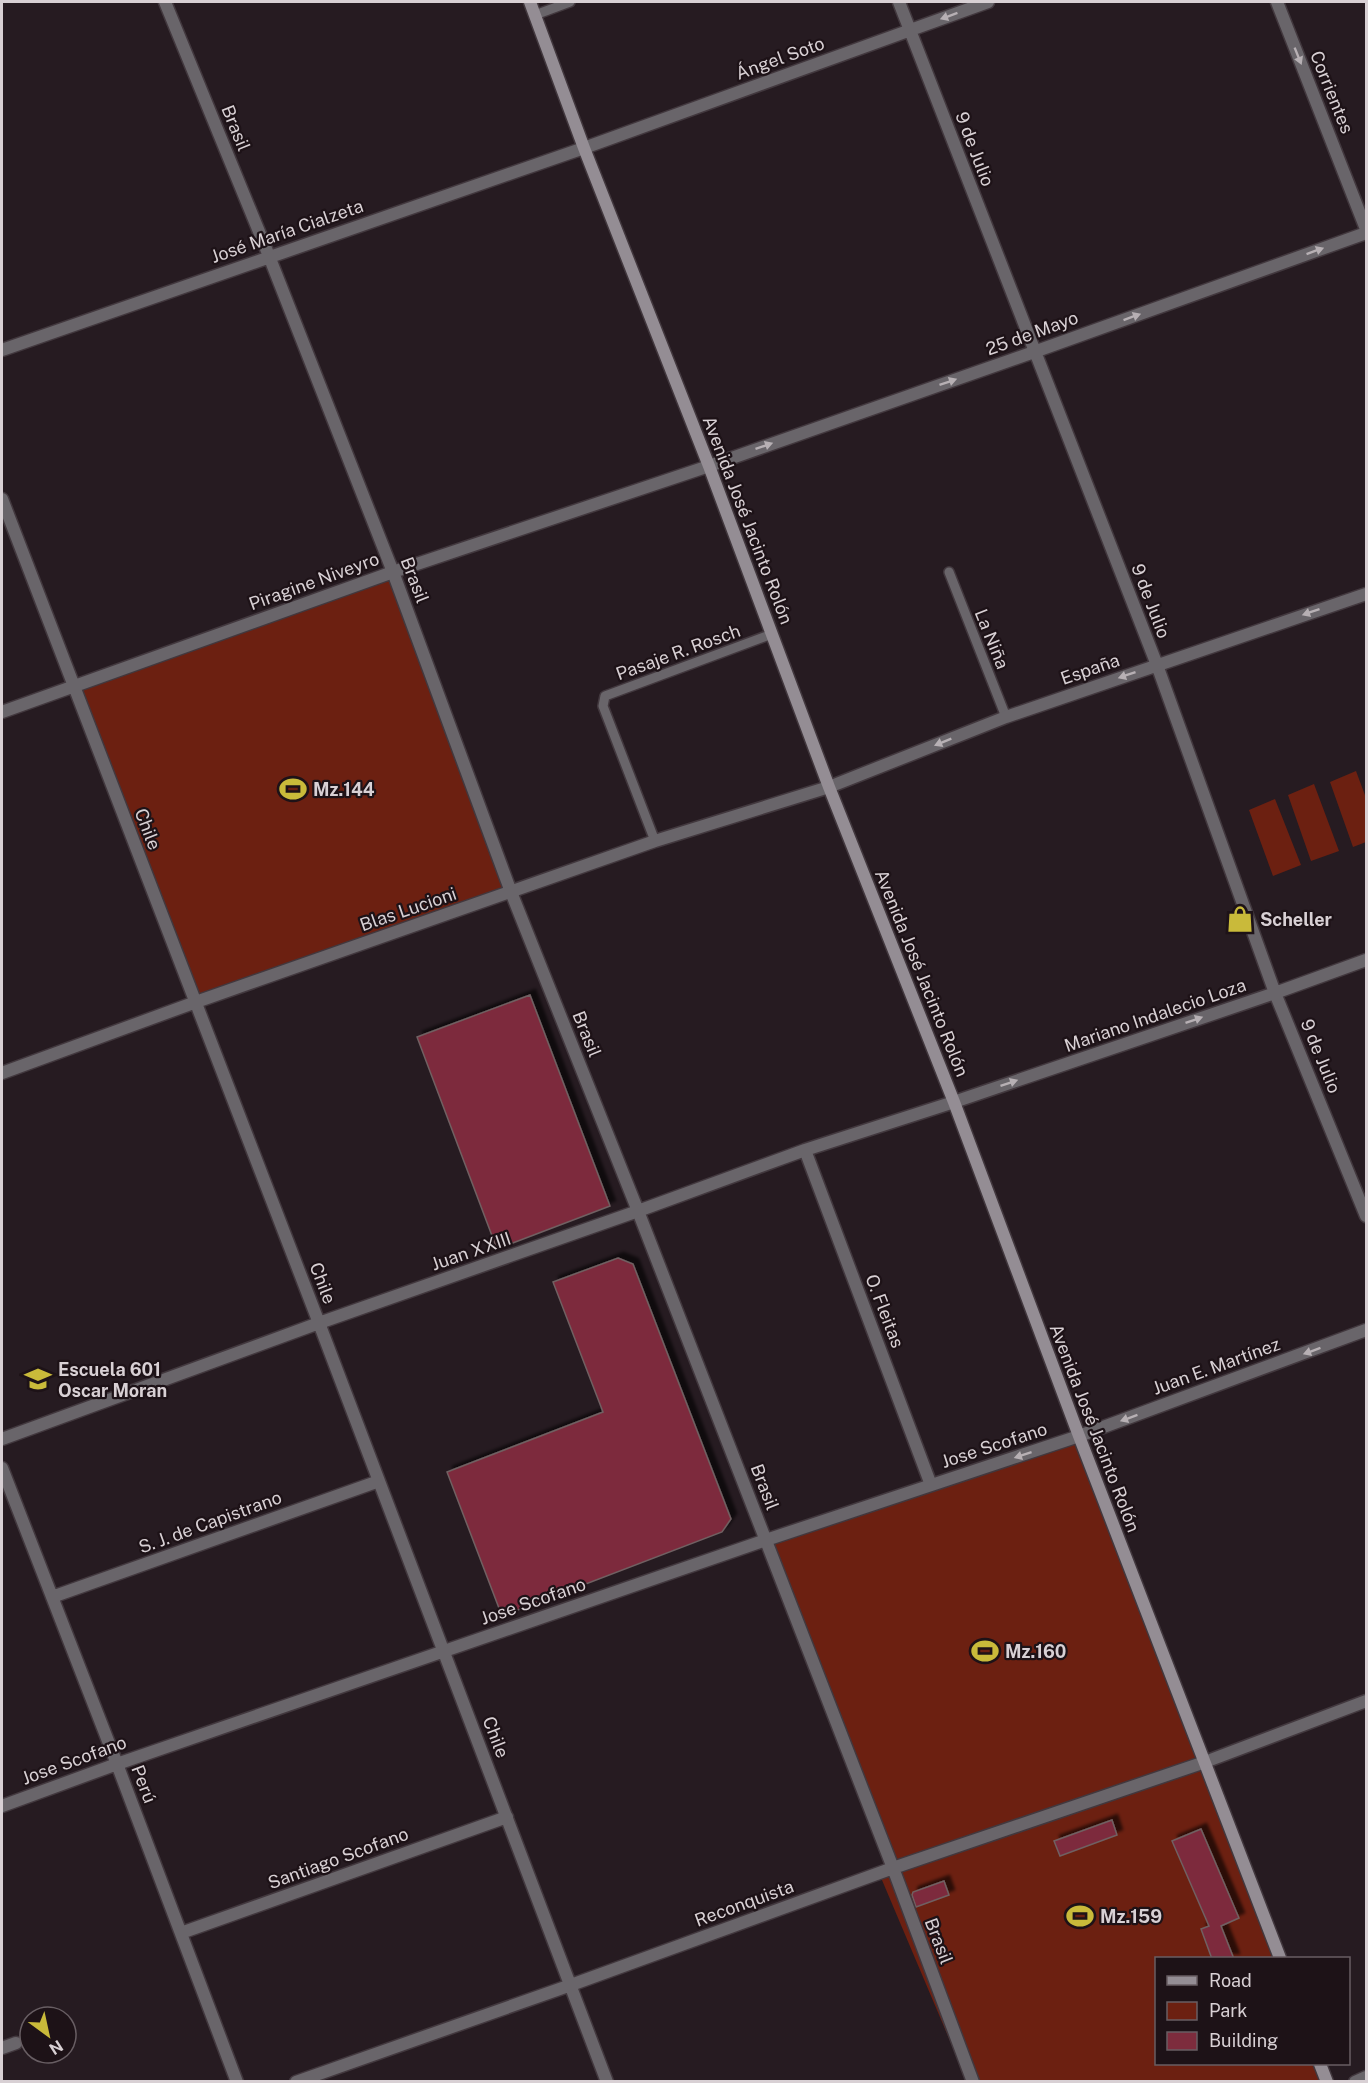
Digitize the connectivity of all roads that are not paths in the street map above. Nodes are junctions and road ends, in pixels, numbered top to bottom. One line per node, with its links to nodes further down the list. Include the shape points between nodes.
1 (165, 2): 11 (street, Brasil)
2 (530, 2): 7 (street, Avenida José Jacinto Rolón)
3 (570, 2): 7 (lane)
4 (899, 2): 8 (street, 9 de Julio)
5 (988, 2): 8 (street, Ángel Soto, one-way to 8)
6 (1277, 2): 10 (street, Corrientes, one-way to 10)
7 (535, 15): 9 (street, Avenida José Jacinto Rolón)
8 (909, 30): 9 (street, Ángel Soto); 13 (street, 9 de Julio)
9 (584, 148): 11 (street, José María Cialzeta); 14 (street, Avenida José Jacinto Rolón)
10 (1366, 231): 13 (street, 25 de Mayo, one-way to 10)
11 (268, 256): 12 (street, José María Cialzeta); 16 (street, Brasil)
12 (2, 350)
13 (1034, 351): 14 (street, 25 de Mayo, one-way to 13); 20 (street, 9 de Julio)
14 (709, 466): 16 (street, Piragine Niveyro); 19 (street, Avenida José Jacinto Rolón)
15 (2, 499): 21 (street, Chile)
16 (393, 572): 21 (street, Piragine Niveyro); 26 (street, Brasil)
17 (949, 572): 23 (lane, La Niña)
18 (1366, 594): 20 (street, España, one-way to 20)
19 (772, 634): 24 (street, Avenida José Jacinto Rolón); 25 (lane, Pasaje R. Rosch, via 605,696 603,706)
20 (1157, 665): 23 (street, España, one-way to 23); 28 (street, 9 de Julio)
21 (74, 686): 22 (street, Piragine Niveyro); 29 (street, Chile)
22 (2, 712)
23 (1006, 717): 24 (street, España, one-way to 24)
24 (829, 787): 25 (street, Blas Lucioni); 31 (street, Avenida José Jacinto Rolón)
25 (656, 841): 26 (street, Blas Lucioni)
26 (511, 892): 29 (street, Blas Lucioni); 33 (street, Brasil)
27 (1366, 960): 28 (street, Mariano Indalecio Loza)
28 (1275, 993): 31 (street, Mariano Indalecio Loza, one-way to 28); 34 (street, 9 de Julio)
29 (196, 1002): 30 (street, Blas Lucioni); 35 (street, Chile)
30 (2, 1073)
31 (954, 1102): 32 (street, Juan XXIII); 37 (street, Avenida José Jacinto Rolón)
32 (805, 1150): 33 (street, Juan XXIII); 41 (street, O. Fleitas)
33 (638, 1211): 35 (street, Juan XXIII); 42 (street, Brasil)
34 (1366, 1216)
35 (319, 1323): 38 (street, Juan XXIII); 40 (street, Chile)
36 (1366, 1330): 37 (street, Juan E. Martínez, one-way to 37)
37 (1079, 1436): 41 (street, Jose Scofano, one-way to 41); 46 (street, Avenida José Jacinto Rolón)
38 (2, 1439)
39 (2, 1467): 43 (street, Perú)
40 (379, 1481): 43 (street, S. J. de Capistrano); 44 (street, Chile)
41 (931, 1485): 42 (street, Jose Scofano)
42 (766, 1540): 44 (street, Jose Scofano); 50 (street, Brasil)
43 (52, 1597): 47 (street, Perú)
44 (444, 1651): 47 (street, Jose Scofano); 49 (street, Chile)
45 (1366, 1701): 46 (street, Reconquista)
46 (1205, 1762): 50 (street, Reconquista); 52 (street, Avenida José Jacinto Rolón)
47 (117, 1764): 48 (street, Jose Scofano); 51 (street, Perú)
48 (2, 1806)
49 (507, 1817): 51 (street, Santiago Scofano); 53 (street, Chile)
50 (893, 1868): 53 (street, Reconquista); 61 (street, Brasil)
51 (181, 1933): 58 (street, Perú)
52 (1279, 1957)
53 (571, 1984): 59 (street, Reconquista); 60 (street, Chile)
54 (16, 2043): 55 (street)
55 (2, 2048)
56 (1320, 2065): 62 (street)
57 (1366, 2077): 63 (street)
58 (237, 2082)
59 (296, 2082)
60 (607, 2082)
61 (973, 2082)
62 (1327, 2082)
63 (1356, 2082)

